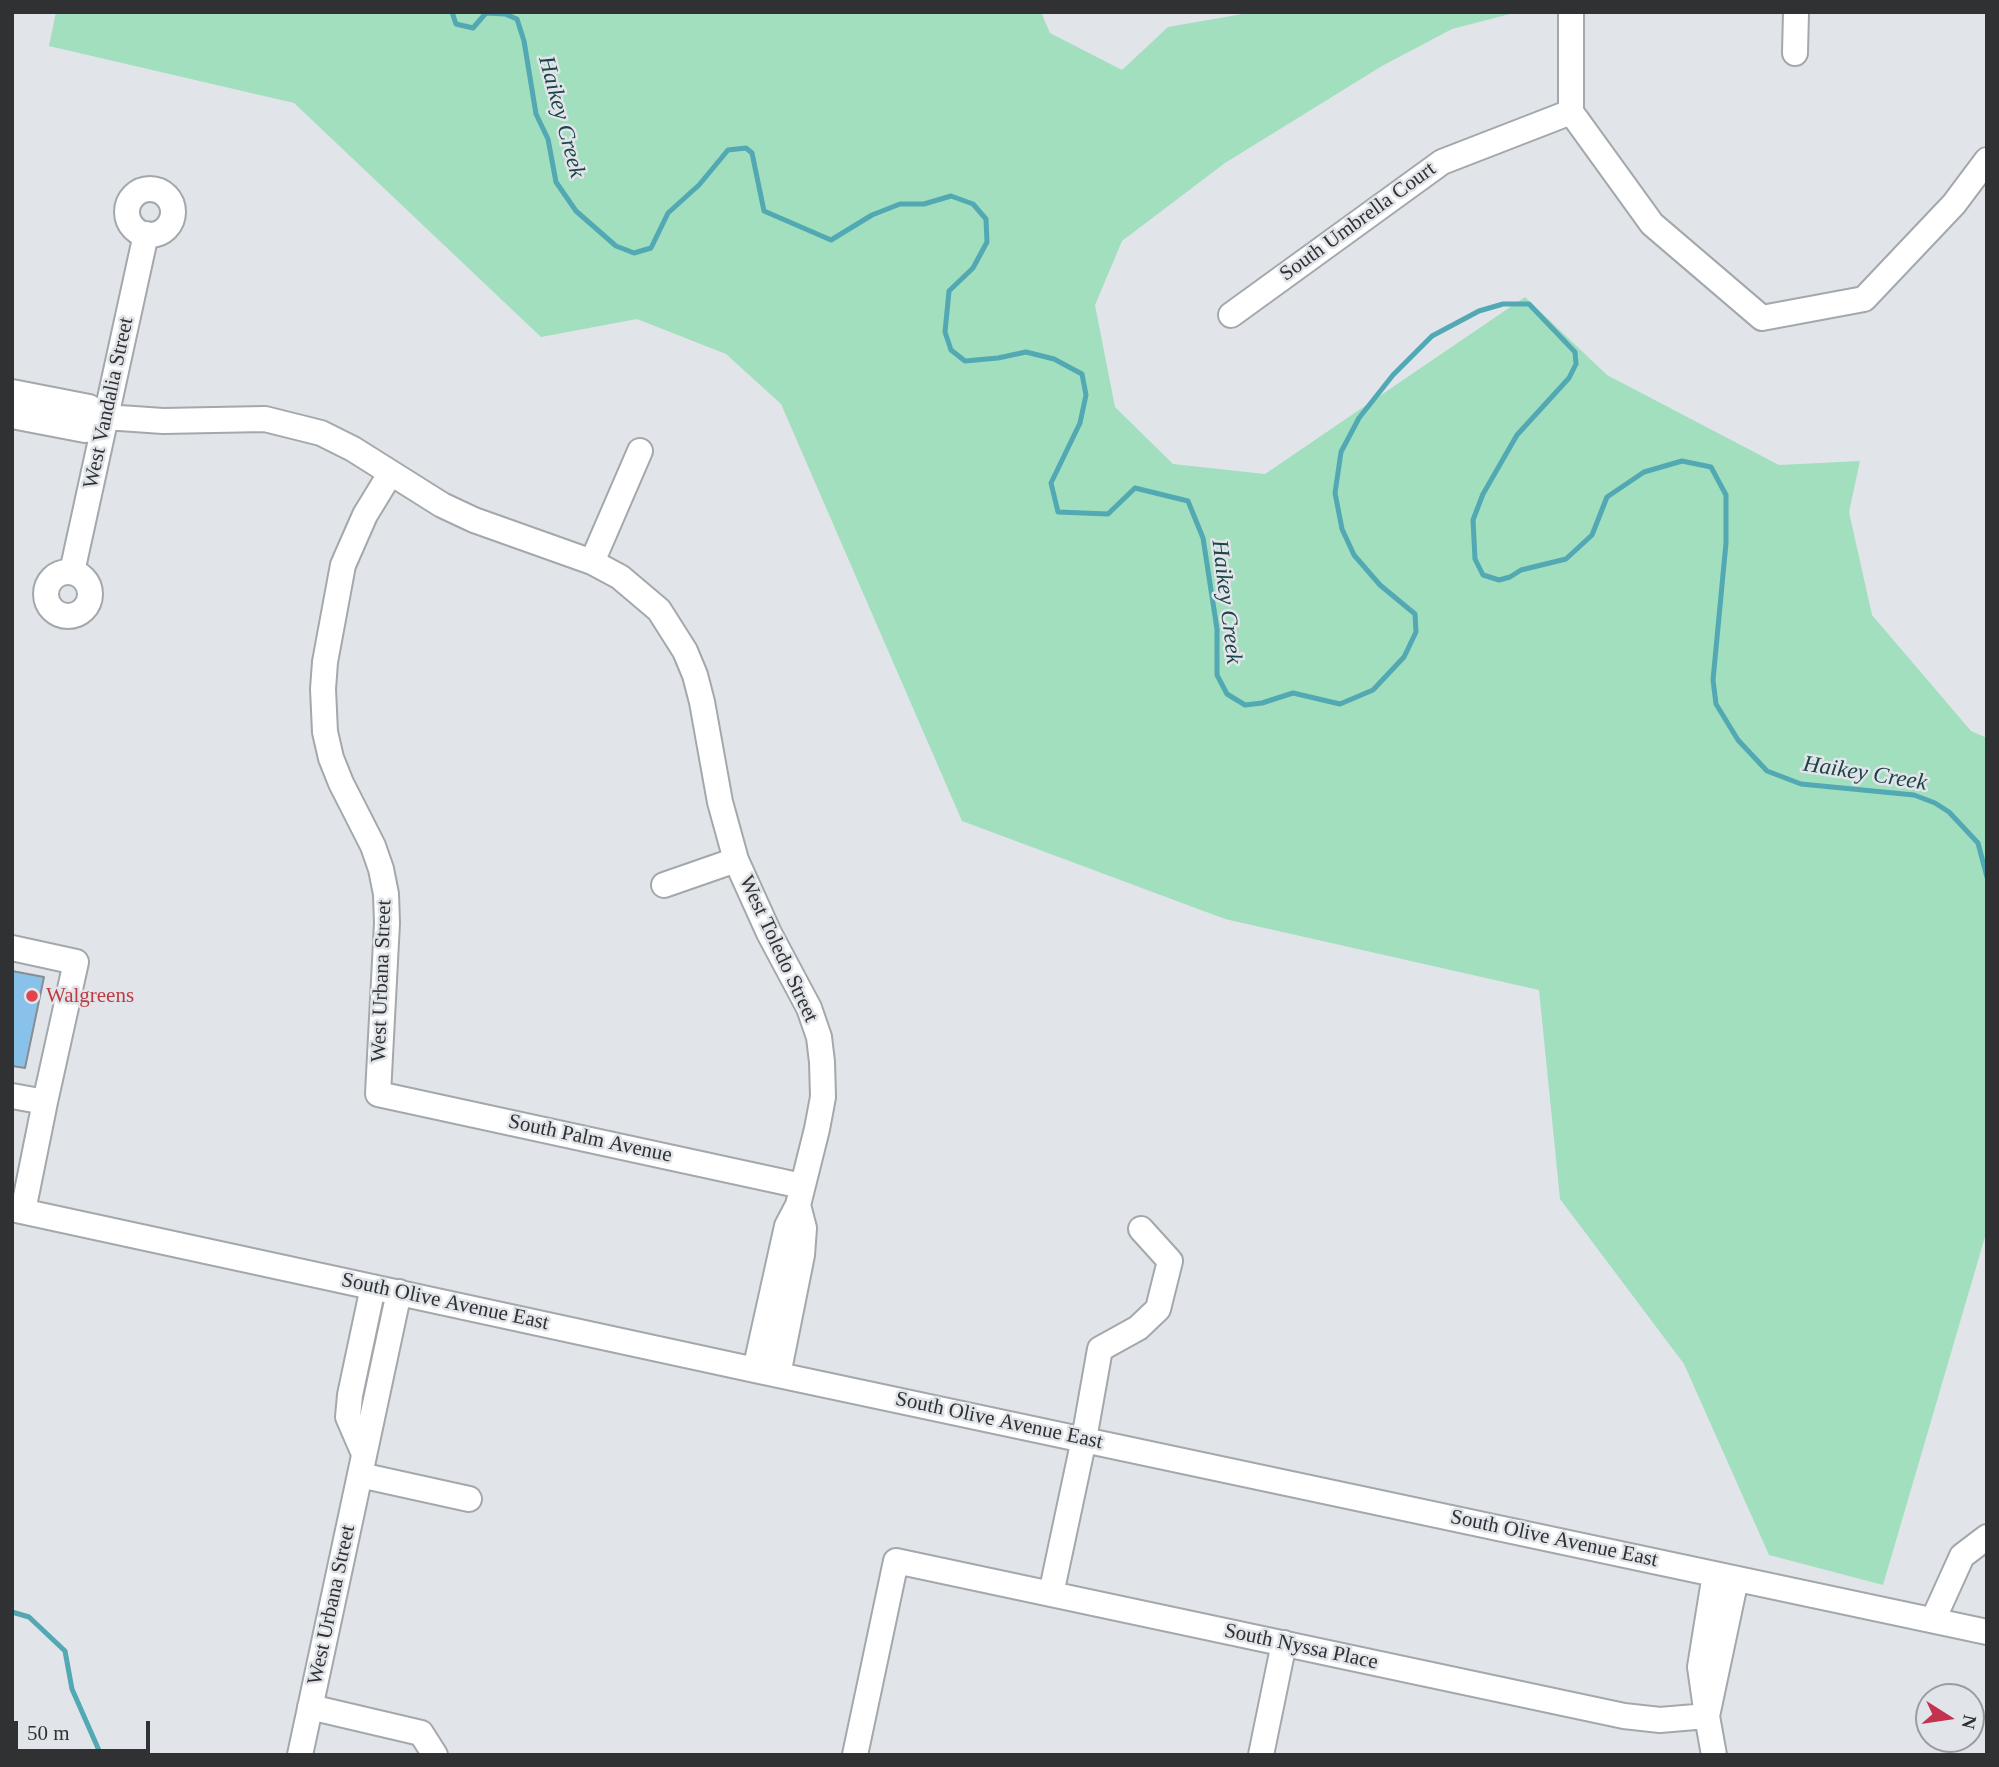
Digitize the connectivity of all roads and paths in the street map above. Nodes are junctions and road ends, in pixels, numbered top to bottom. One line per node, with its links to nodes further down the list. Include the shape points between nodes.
1 (1571, 12): 4 (street)
2 (1796, 12): 3 (street)
3 (1795, 53)
4 (1571, 112): 5 (street, via 1652,224 1762,318 1864,299 1954,204); 7 (street, South Umbrella Court, via 1442,162)
5 (1987, 160)
6 (146, 234): 10 (street, West Vandalia Street)
7 (1231, 315)
8 (12, 392): 10 (street, via 89,407)
9 (12, 416): 10 (street, via 85,430)
10 (105, 417): 12 (street, West Toledo Street, via 274,420 328,436); 14 (street, West Vandalia Street)
11 (640, 451): 13 (street)
12 (390, 474): 13 (street, West Toledo Street, via 474,520); 18 (street, West Urbana Street, via 365,515 344,565 323,690 331,758 373,846 386,894)
13 (592, 562): 15 (street, West Toledo Street, via 620,577 659,610 685,651 702,702)
14 (72, 572)
15 (736, 860): 16 (street, West Toledo Street); 21 (street, West Toledo Street, via 819,1037 823,1097)
16 (664, 885)
17 (12, 948): 20 (street, via 76,962)
18 (378, 1094): 21 (street, South Palm Avenue)
19 (12, 1096): 20 (street)
20 (45, 1102): 22 (street)
21 (800, 1195): 26 (street, West Toledo Street, via 802,1255)
22 (18, 1210): 24 (street, South Olive Avenue East)
23 (1141, 1229): 27 (street, via 1170,1261 1158,1309 1139,1328 1100,1349)
24 (373, 1287): 25 (street, South Olive Avenue East); 28 (street, via 348,1417)
25 (398, 1292): 26 (street, South Olive Avenue East); 28 (street, West Urbana Street)
26 (766, 1372): 27 (street, South Olive Avenue East)
27 (1084, 1439): 31 (street, South Olive Avenue East); 32 (street)
28 (362, 1464): 29 (street); 36 (street, West Urbana Street)
29 (469, 1499)
30 (1984, 1542): 33 (street, via 1962,1556)
31 (1725, 1576): 33 (street, South Olive Avenue East); 37 (street, via 1700,1667)
32 (1051, 1594): 35 (street, South Nyssa Place); 40 (street, South Nyssa Place, via 896,1561)
33 (1933, 1620): 34 (street, South Olive Avenue East)
34 (1987, 1632)
35 (1284, 1643): 37 (street, South Nyssa Place, via 1624,1716 1660,1720); 41 (street)
36 (310, 1707): 38 (street, West Urbana Street); 39 (street, via 421,1733)
37 (1707, 1716): 42 (street)
38 (300, 1755)
39 (435, 1755)
40 (855, 1755)
41 (1261, 1755)
42 (1714, 1755)

